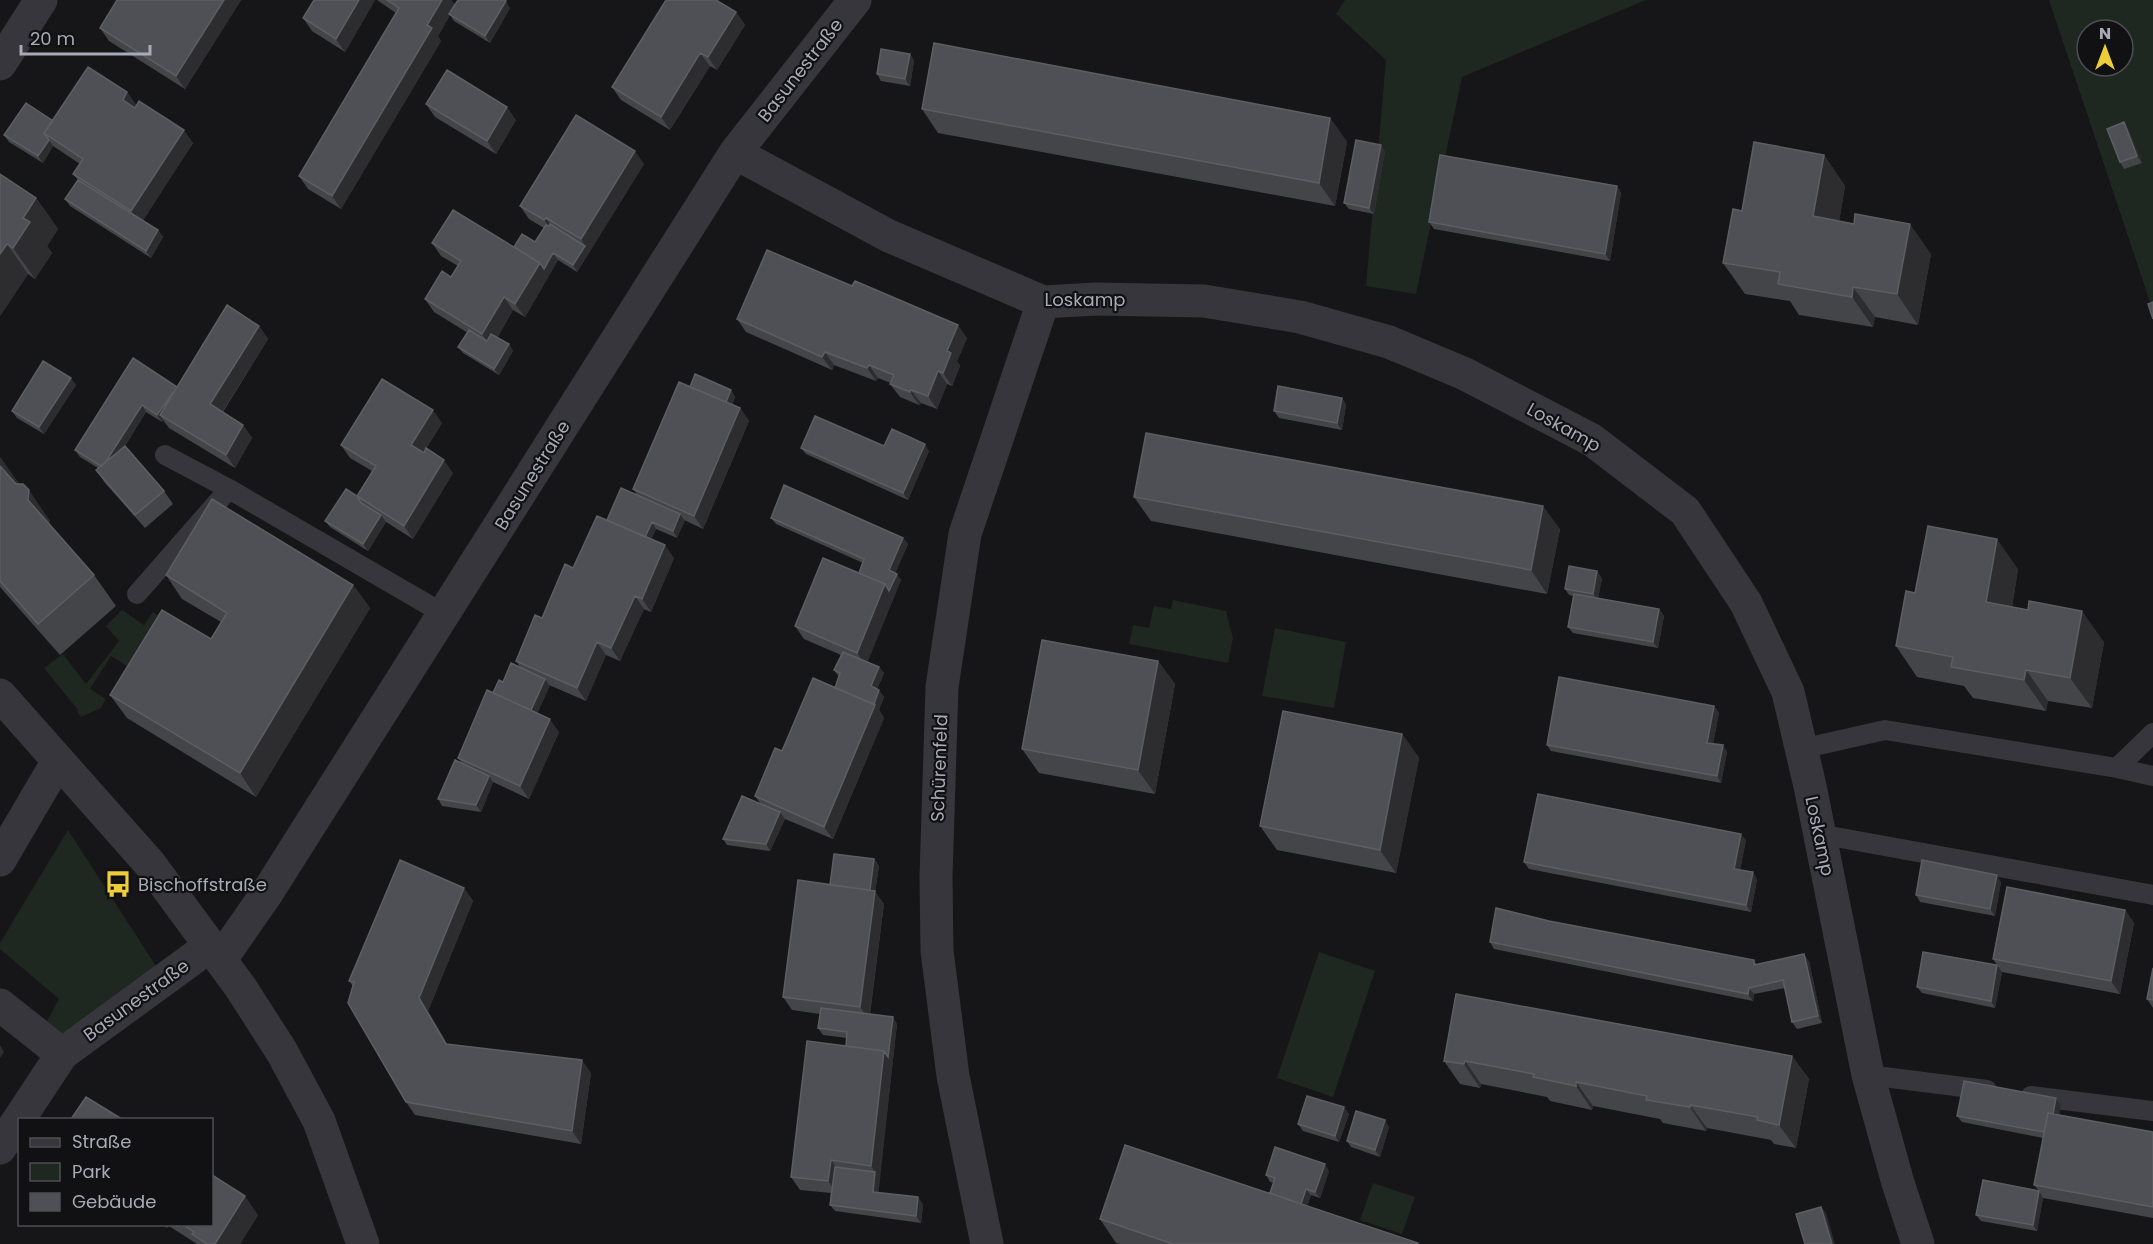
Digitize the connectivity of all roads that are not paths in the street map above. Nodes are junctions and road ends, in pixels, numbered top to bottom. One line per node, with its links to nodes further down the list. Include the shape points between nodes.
1 (41, 0): 3 (street)
2 (855, 0): 4 (street, Basunestraße)
3 (0, 64)
4 (735, 153): 5 (street, Loskamp, via 889,236); 9 (street, Basunestraße)
5 (1042, 302): 12 (street, Loskamp, via 1204,301 1300,317 1389,342 1465,374 1592,440 1685,512 1746,603 1788,692); 28 (street, Schürenfeld, via 965,534 942,687 936,878 938,951 953,1076)
6 (165, 455): 7 (lane)
7 (229, 489): 8 (lane); 9 (lane)
8 (136, 594)
9 (444, 614): 19 (street, Basunestraße, via 262,901)
10 (0, 696): 13 (street)
11 (2153, 733): 14 (lane)
12 (1801, 748): 14 (lane, via 1885,730); 16 (street, Loskamp)
13 (58, 761): 17 (street); 19 (street, via 150,864)
14 (2118, 768): 15 (lane)
15 (2153, 776)
16 (1819, 834): 18 (lane); 22 (street, Loskamp)
17 (0, 860)
18 (2153, 895)
19 (216, 953): 21 (street, Basunestraße); 27 (street, via 282,1052 319,1121)
20 (0, 1005): 21 (street)
21 (62, 1054): 24 (street, Basunestraße)
22 (1868, 1075): 23 (lane); 29 (street, Loskamp)
23 (2153, 1111)
24 (20, 1118)
25 (18, 1121): 26 (street, Basunestraße)
26 (0, 1148)
27 (363, 1244)
28 (987, 1244)
29 (1918, 1244)

